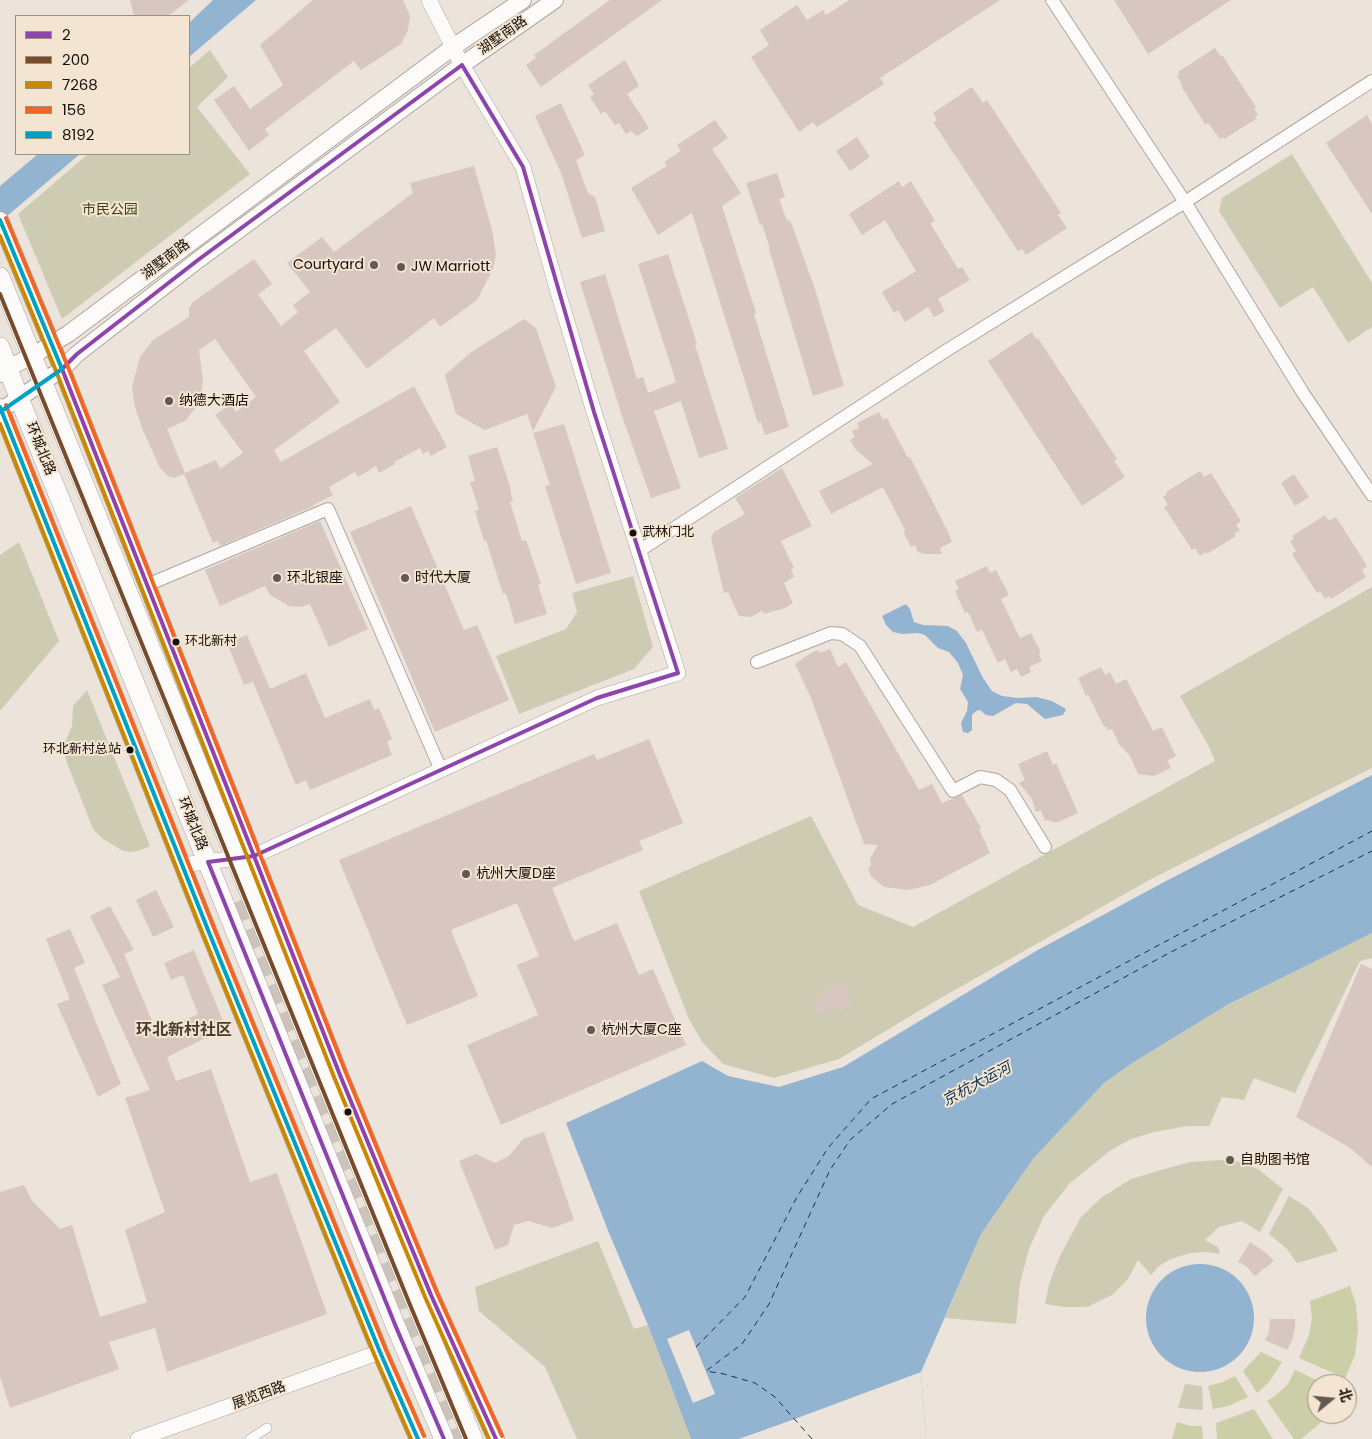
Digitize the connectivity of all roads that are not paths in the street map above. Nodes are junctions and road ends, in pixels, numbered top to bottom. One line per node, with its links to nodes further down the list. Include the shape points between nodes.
1 (429, 0): 5 (street)
2 (523, 0): 5 (main road, 湖墅南路)
3 (556, 0): 6 (main road, 湖墅南路)
4 (1052, 0): 8 (street)
5 (454, 48): 6 (street); 11 (main road, 湖墅南路)
6 (462, 65): 14 (main road, 湖墅南路, via 191,266); 20 (street, via 523,167 558,292)
7 (1372, 82): 8 (street)
8 (1185, 202): 19 (street, via 1303,393); 20 (street, via 944,352)
9 (2, 226): 11 (main road, 环城北路)
10 (0, 277): 13 (main road, 环城北路)
11 (52, 344): 13 (main road, 湖墅南路); 14 (main road, 环城北路)
12 (0, 347): 15 (main road, 环城北路)
13 (32, 356): 15 (main road, 湖墅南路); 16 (main road, 环城北路)
14 (62, 369): 16 (main road, 湖墅南路); 21 (main road, 环城北路)
15 (4, 371): 17 (main road, 环城北路)
16 (43, 382): 17 (main road, 湖墅南路); 25 (main road, 环城北路)
17 (19, 398): 18 (main road, 湖墅南路); 26 (main road, 环城北路)
18 (0, 410): 27 (main road, 环城北路)
19 (1372, 495)
20 (639, 551): 23 (street, via 678,674 596,698)
21 (147, 585): 23 (street, via 328,510); 25 (main road, 环城北路)
22 (757, 662): 24 (street, via 831,633 842,634 860,646 954,791 980,777 996,780 1010,790)
23 (441, 770): 25 (street)
24 (1045, 847)
25 (245, 857): 26 (street); 34 (main road, 环城北路, via 410,1288); 35 (main road, 环城北路, via 431,1295)
26 (208, 862): 27 (street); 33 (main road, 环城北路)
27 (182, 865): 28 (main road, 环城北路)
28 (380, 1352): 30 (street, 展览西路); 32 (main road, 环城北路)
29 (267, 1428): 31 (street)
30 (138, 1439)
31 (250, 1439)
32 (418, 1439)
33 (444, 1439)
34 (473, 1439)
35 (496, 1439)

